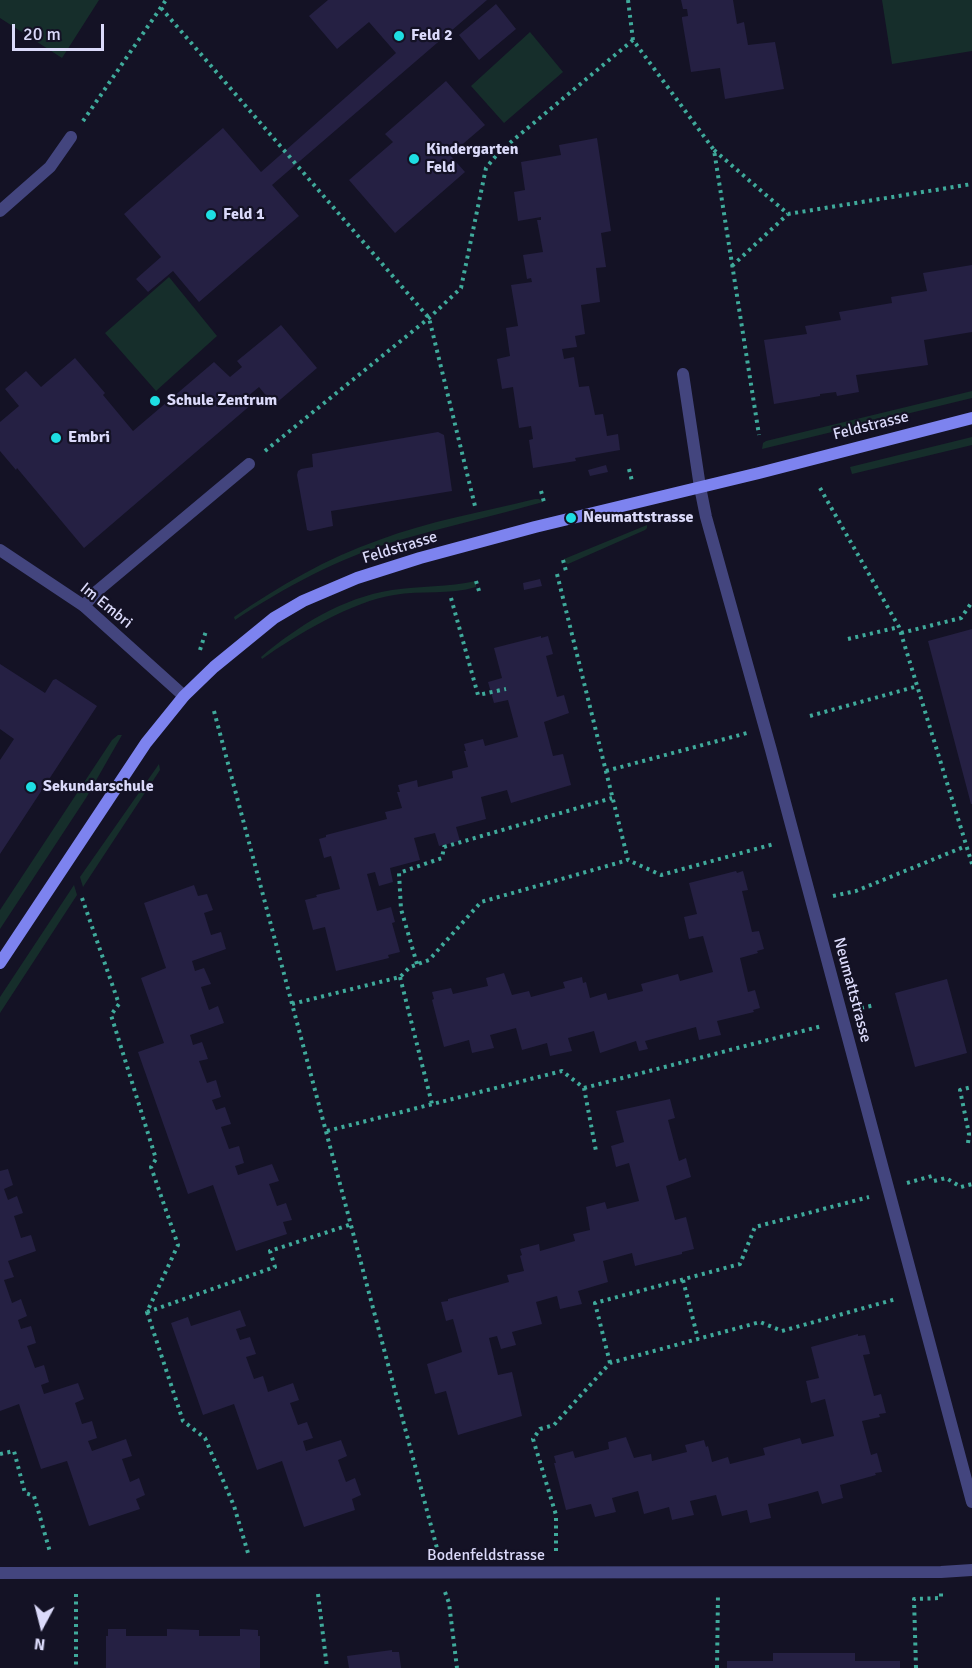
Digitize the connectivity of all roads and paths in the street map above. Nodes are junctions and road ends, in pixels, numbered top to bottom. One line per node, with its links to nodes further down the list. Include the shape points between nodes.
1 (166, 0): 3 (path)
2 (628, 0): 4 (path)
3 (161, 8): 5 (path); 11 (path)
4 (633, 40): 6 (path); 11 (path, via 499,152 486,168 461,288)
5 (71, 137): 8 (street, via 50,167)
6 (714, 150): 9 (path); 10 (path)
7 (972, 184): 9 (path)
8 (0, 211)
9 (788, 214): 10 (path)
10 (731, 267): 14 (path)
11 (429, 318): 15 (path); 22 (path)
12 (683, 374): 18 (street, Neumattstrasse)
13 (972, 417): 18 (main road, Feldstrasse)
14 (759, 435)
15 (249, 464): 31 (street)
16 (629, 469): 17 (path)
17 (632, 480)
18 (700, 487): 37 (main road, Feldstrasse, via 523,530 357,578 274,618); 40 (street, Neumattstrasse)
19 (820, 488): 32 (path)
20 (541, 491): 21 (path)
21 (544, 502)
22 (475, 506)
23 (0, 550): 31 (street, Im Embri)
24 (563, 560): 25 (path)
25 (566, 571)
26 (557, 574): 41 (path)
27 (476, 581): 28 (path)
28 (479, 591)
29 (451, 598): 36 (path, via 477,695)
30 (972, 602): 33 (path, via 962,618)
31 (84, 606): 37 (street, Im Embri)
32 (899, 627): 33 (path); 34 (path)
33 (901, 633): 35 (path)
34 (848, 639)
35 (918, 686): 39 (path); 44 (path)
36 (506, 689)
37 (184, 696): 49 (main road, Feldstrasse, via 146,742)
38 (214, 711): 52 (path)
39 (810, 716)
40 (765, 728): 41 (path); 48 (street, Neumattstrasse)
41 (606, 771): 42 (path)
42 (612, 798): 45 (path); 50 (path, via 444,847 442,858 399,873 401,909)
43 (774, 844): 45 (path, via 661,875)
44 (966, 846): 46 (path); 48 (path, via 856,891)
45 (628, 860): 50 (path, via 481,902 429,960)
46 (972, 864)
47 (82, 898): 66 (path, via 119,1004 111,1015 156,1158 151,1167 178,1245)
48 (812, 902): 53 (street, Neumattstrasse)
49 (0, 963)
50 (417, 964): 51 (path)
51 (400, 977): 52 (path); 56 (path)
52 (292, 1004): 57 (path)
53 (843, 1020): 55 (path); 62 (street, Neumattstrasse)
54 (972, 1087): 58 (path, via 960,1090)
55 (584, 1088): 56 (path, via 562,1071); 59 (path)
56 (432, 1104): 57 (path)
57 (327, 1131): 63 (path)
58 (968, 1143)
59 (596, 1150)
60 (934, 1181): 61 (path, via 946,1178 962,1187)
61 (972, 1184)
62 (889, 1192): 64 (path, via 755,1227 740,1264); 70 (street, Neumattstrasse)
63 (352, 1224): 66 (path, via 270,1251 275,1267); 72 (path, via 439,1552)
64 (683, 1280): 67 (path); 68 (path, via 595,1303)
65 (891, 1301): 67 (path, via 782,1331 760,1322)
66 (147, 1312): 77 (path, via 183,1421 205,1438)
67 (698, 1339): 68 (path)
68 (610, 1363): 79 (path, via 554,1425 540,1429 533,1439 556,1515)
69 (0, 1454): 75 (path, via 14,1451 25,1492 34,1496)
70 (972, 1502)
71 (972, 1570): 73 (street, Bodenfeldstrasse)
72 (439, 1572): 78 (street, Bodenfeldstrasse); 79 (street, Bodenfeldstrasse); 83 (path, via 449,1603)
73 (941, 1572): 80 (street, Bodenfeldstrasse); 85 (path, via 941,1598 914,1599)
74 (0, 1573): 75 (street, Bodenfeldstrasse)
75 (56, 1573): 76 (street, Bodenfeldstrasse)
76 (75, 1573): 77 (street, Bodenfeldstrasse); 81 (path)
77 (257, 1573): 78 (street, Bodenfeldstrasse)
78 (315, 1573): 82 (path)
79 (556, 1573): 80 (street, Bodenfeldstrasse)
80 (718, 1573): 84 (path)
81 (76, 1668)
82 (327, 1668)
83 (457, 1668)
84 (717, 1668)
85 (916, 1668)

